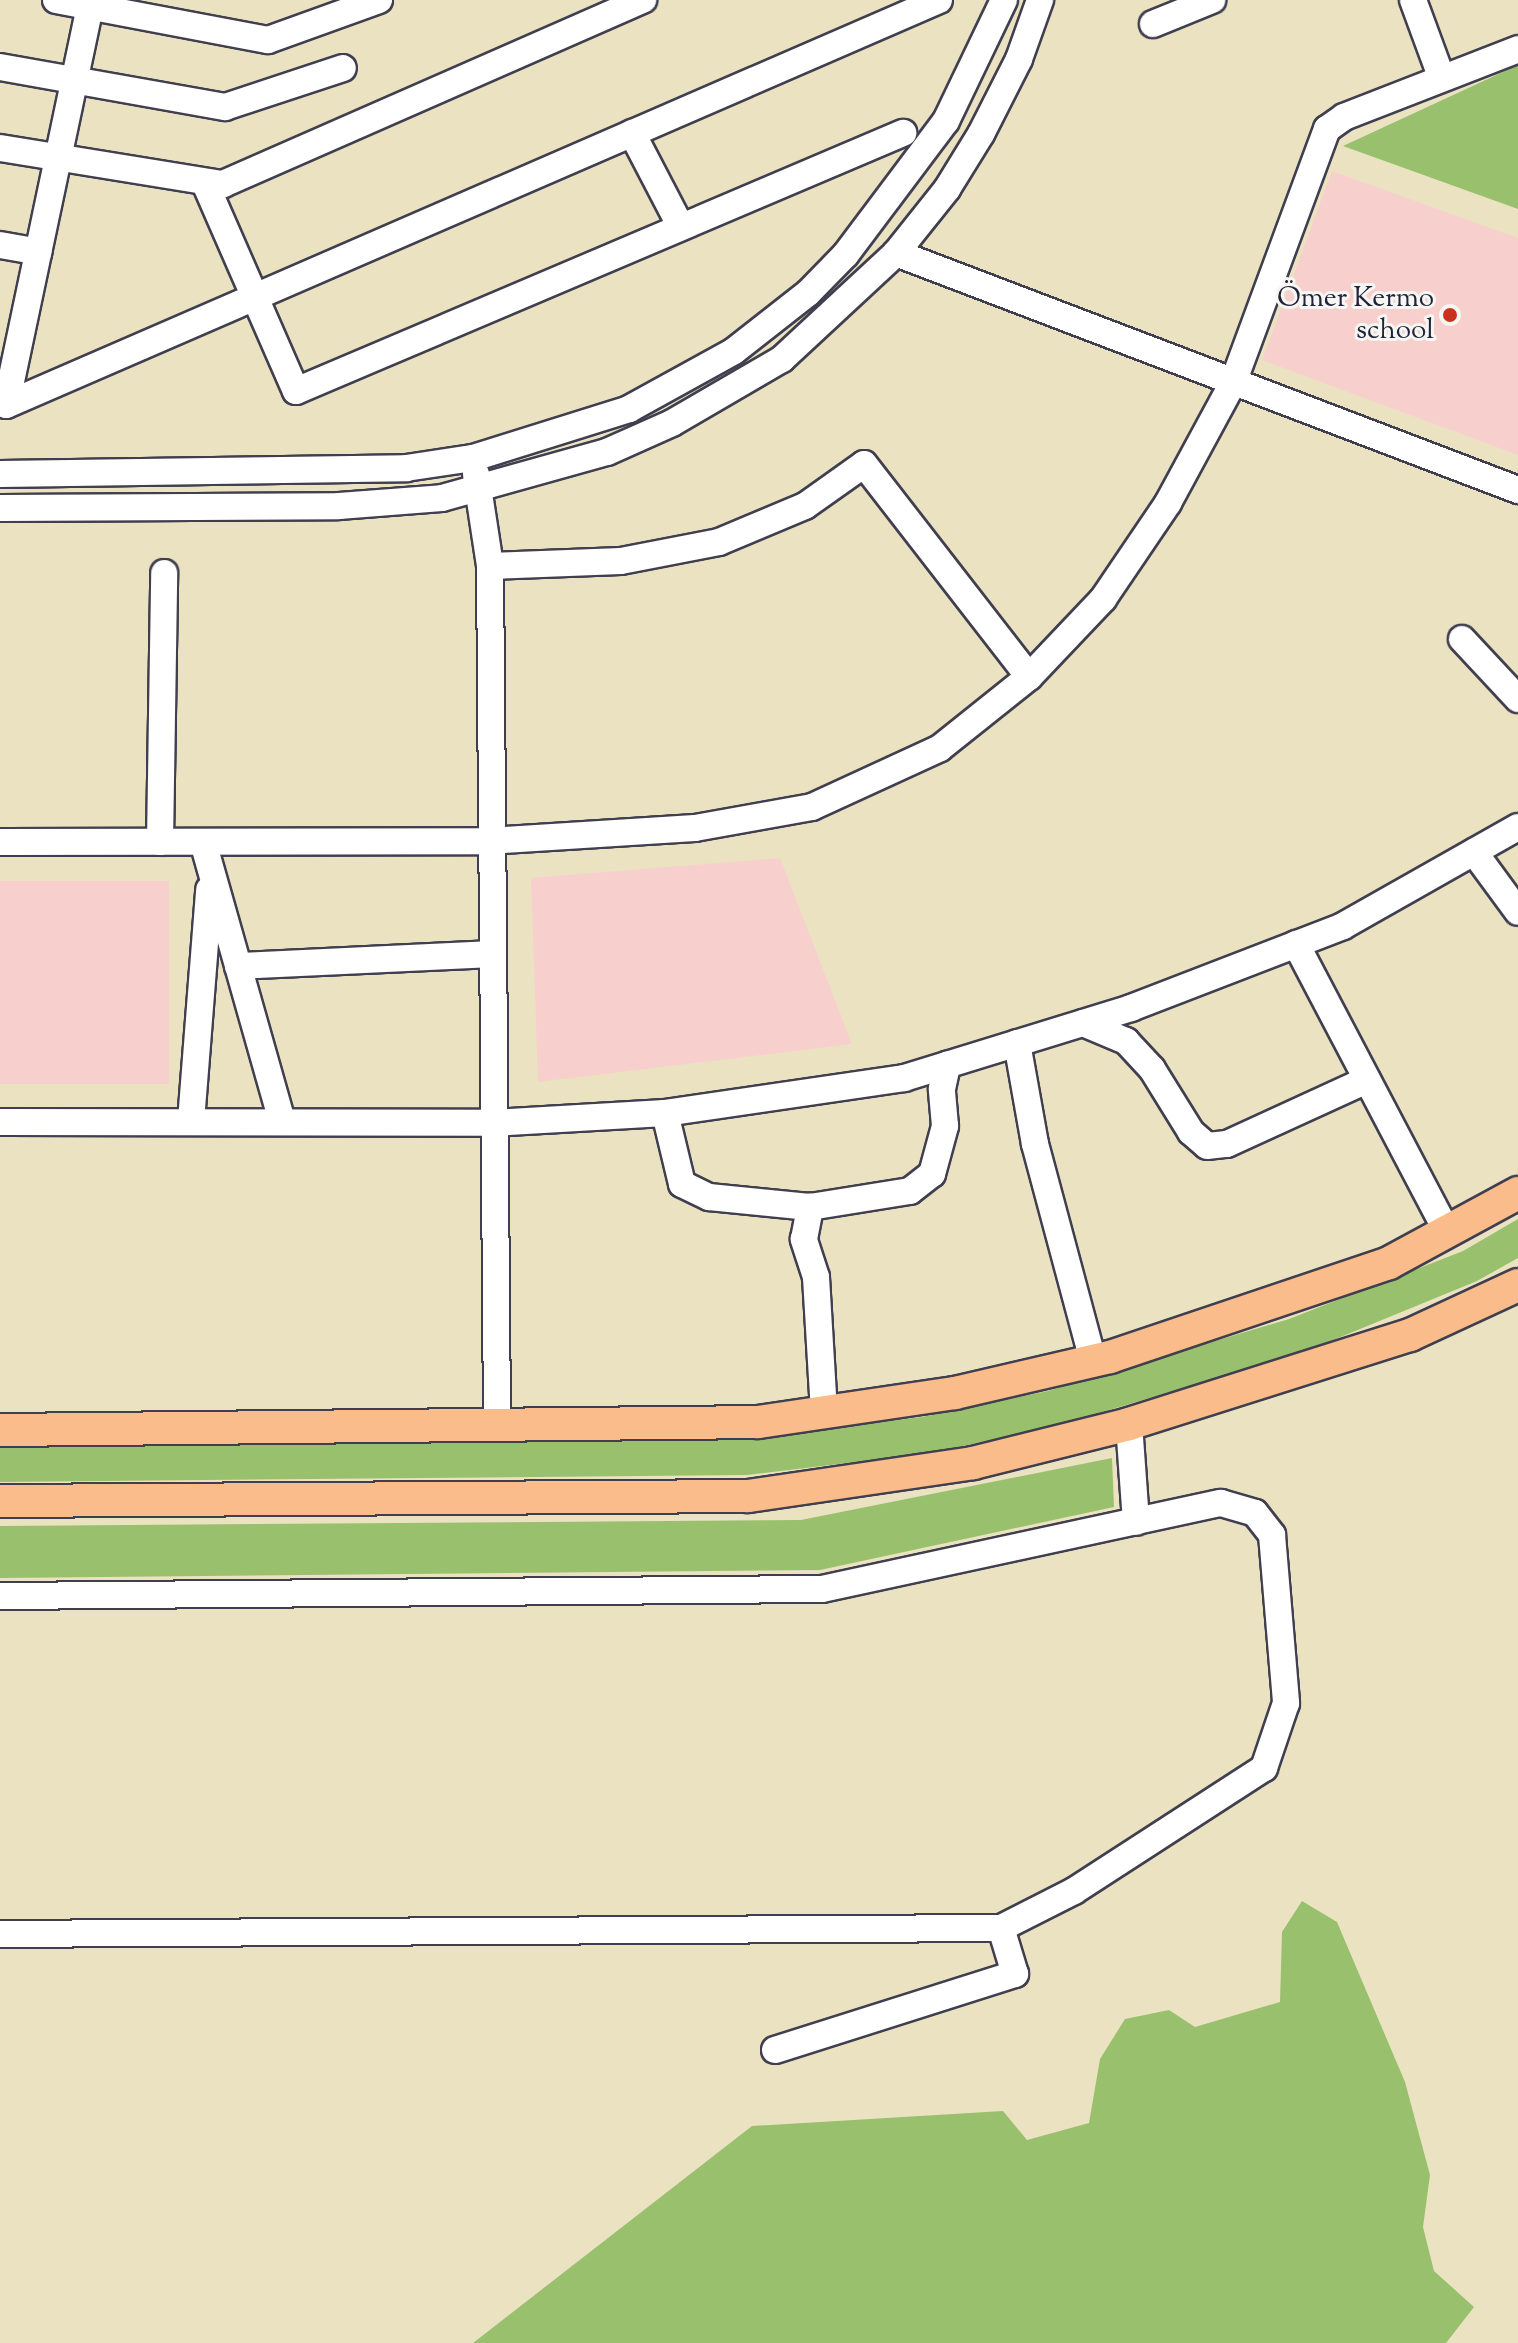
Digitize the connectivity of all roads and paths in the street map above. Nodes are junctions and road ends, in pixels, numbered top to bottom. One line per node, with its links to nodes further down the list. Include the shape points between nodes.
1 (56, 0): 9 (street)
2 (379, 0): 9 (street, via 268,40)
3 (643, 0): 20 (street, via 223,184)
4 (939, 0): 16 (street)
5 (1004, 0): 28 (street, via 946,121 915,168 808,293 734,351 675,386 582,427)
6 (1040, 0): 24 (street, via 1019,59 981,134 947,189)
7 (1212, 0): 10 (street)
8 (1413, 0): 14 (street)
9 (90, 3): 15 (street)
10 (1153, 24)
11 (1518, 49): 14 (street)
12 (0, 67): 15 (street)
13 (343, 68): 15 (street, via 225,107)
14 (1441, 76): 27 (street, via 1327,129)
15 (74, 81): 19 (street)
16 (632, 133): 21 (street); 25 (street)
17 (903, 133): 21 (street)
18 (0, 148): 19 (street)
19 (57, 158): 20 (street); 23 (street)
20 (205, 183): 25 (street)
21 (681, 227): 25 (street, via 296,391)
22 (0, 245): 23 (street)
23 (38, 252): 26 (street)
24 (896, 253): 27 (street); 32 (street, via 782,359 740,387 607,452)
25 (255, 297): 26 (street, via 6,405)
26 (11, 327)
27 (1233, 383): 31 (street); 38 (street, via 1168,503 1103,599)
28 (473, 458): 29 (street, via 371,469); 32 (street)
29 (89, 473): 30 (street); 34 (street)
30 (0, 474)
31 (1518, 490)
32 (480, 491): 34 (street, via 339,506); 35 (street)
33 (0, 508): 34 (street)
34 (90, 508)
35 (490, 566): 38 (street, via 621,561 719,542 805,506 864,464); 41 (street)
36 (164, 573): 43 (street)
37 (1462, 639): 39 (street)
38 (1029, 677): 41 (street, via 940,748 812,807 695,828)
39 (1518, 699)
40 (1518, 827): 45 (street)
41 (489, 841): 44 (street); 49 (street)
42 (0, 842): 43 (street)
43 (160, 842): 44 (street)
44 (203, 842): 46 (street)
45 (1474, 852): 47 (street); 48 (street, via 1343,926)
46 (211, 870): 50 (street); 56 (street)
47 (1518, 912)
48 (1296, 944): 51 (street); 54 (street)
49 (491, 954): 50 (street); 59 (street)
50 (238, 966): 57 (street)
51 (1083, 1023): 52 (street); 54 (street, via 1126,1041 1152,1069 1191,1132 1207,1146 1227,1144)
52 (1017, 1043): 53 (street); 64 (street, via 1035,1144)
53 (947, 1065): 55 (street, via 904,1078); 61 (street, via 942,1089 945,1126 932,1174 910,1191)
54 (1367, 1080): 62 (street)
55 (665, 1113): 59 (street); 61 (street, via 682,1184 709,1197)
56 (191, 1121): 57 (street); 58 (street)
57 (282, 1121): 59 (street)
58 (0, 1122)
59 (493, 1123): 67 (street)
60 (1518, 1193): 62 (main road)
61 (810, 1207): 65 (street, via 804,1239 816,1277)
62 (1447, 1232): 64 (main road, via 1389,1263)
63 (1518, 1285): 66 (main road, via 1410,1335)
64 (1093, 1361): 65 (main road, via 955,1393)
65 (824, 1412): 67 (main road, via 758,1422)
66 (1129, 1424): 69 (main road, via 973,1463 748,1496); 70 (street)
67 (497, 1425): 68 (main road)
68 (0, 1430)
69 (0, 1501)
70 (1136, 1522): 71 (street, via 822,1589); 72 (street, via 1221,1503 1255,1513 1272,1535 1286,1703 1264,1768 1074,1891)
71 (0, 1596)
72 (1001, 1928): 73 (street); 74 (street, via 1015,1974)
73 (0, 1934)
74 (775, 2050)

